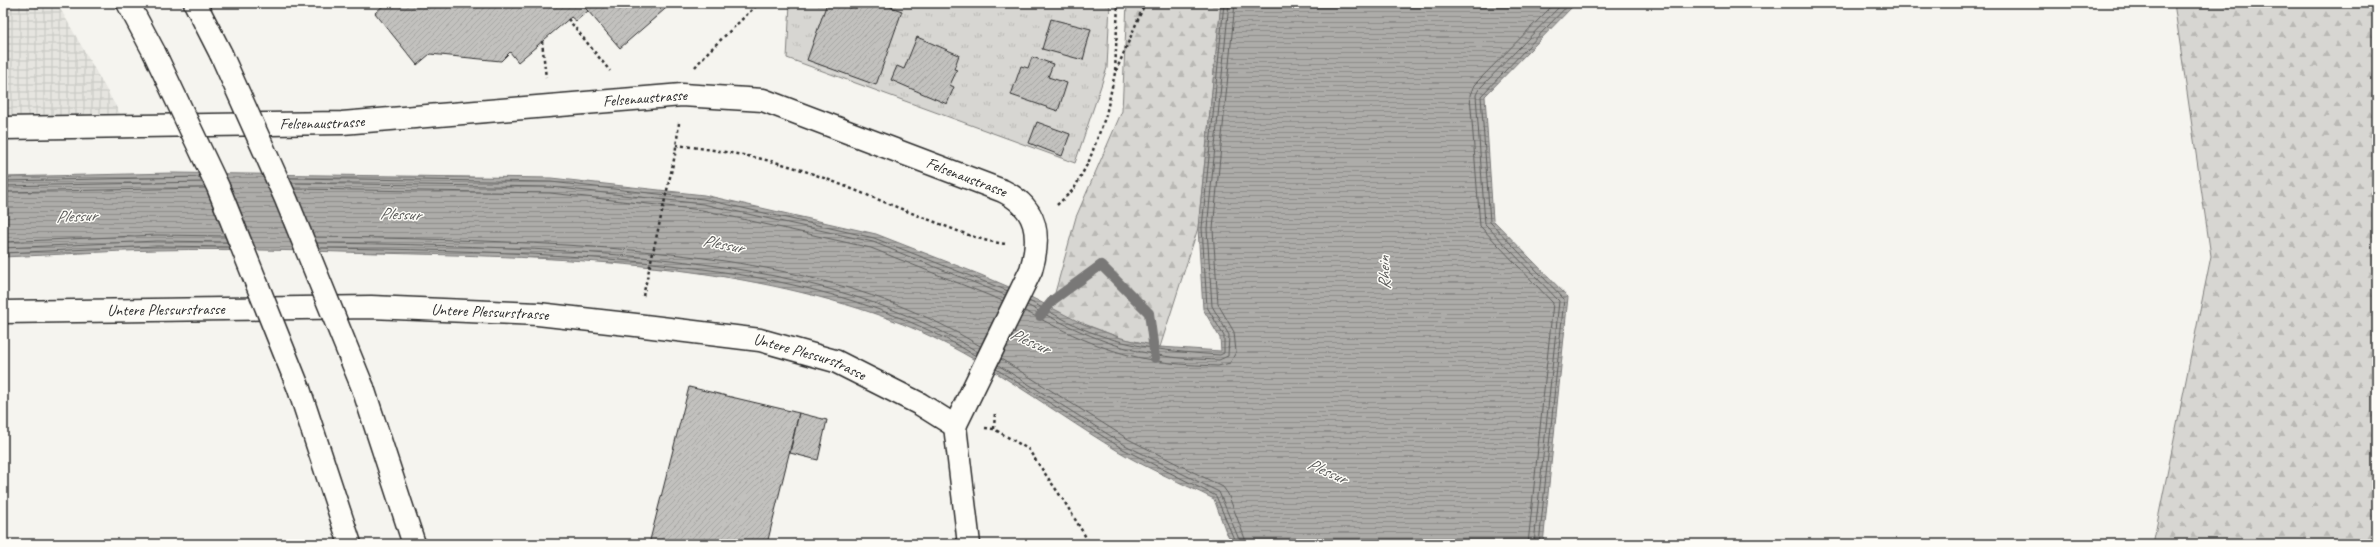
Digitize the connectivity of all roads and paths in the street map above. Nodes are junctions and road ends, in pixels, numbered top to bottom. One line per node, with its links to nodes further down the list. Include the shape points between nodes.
1 (128, 3): 20 (main road, bridge, via 218,187 300,389)
2 (195, 3): 21 (main road, bridge, via 221,54 286,199 363,388)
3 (759, 3): 9 (path, via 700,61 685,84)
4 (1118, 3): 8 (path)
5 (1145, 3): 8 (path)
6 (568, 19): 10 (path)
7 (542, 41): 11 (path)
8 (1116, 73): 15 (path, via 1106,115 1089,161 1074,189 1055,208)
9 (682, 96): 10 (main road, Felsenaustrasse); 15 (main road, Felsenaustrasse, via 763,100 1003,191 1023,203)
10 (633, 100): 11 (main road, Felsenaustrasse)
11 (549, 106): 12 (main road, Felsenaustrasse, via 342,123)
12 (3, 128)
13 (676, 145): 16 (path, via 774,162 814,174 973,236)
14 (675, 155): 17 (path)
15 (1032, 219): 19 (main road, Felsenaustrasse, via 1037,244 1025,286)
16 (1010, 245)
17 (645, 288)
18 (3, 312): 19 (main road, Untere Plessurstrasse, via 371,307 538,314 644,326 760,340 836,361 920,404)
19 (955, 426): 22 (main road); 23 (path, via 994,429 1028,449)
20 (350, 544)
21 (414, 544)
22 (969, 544)
23 (1090, 544)

